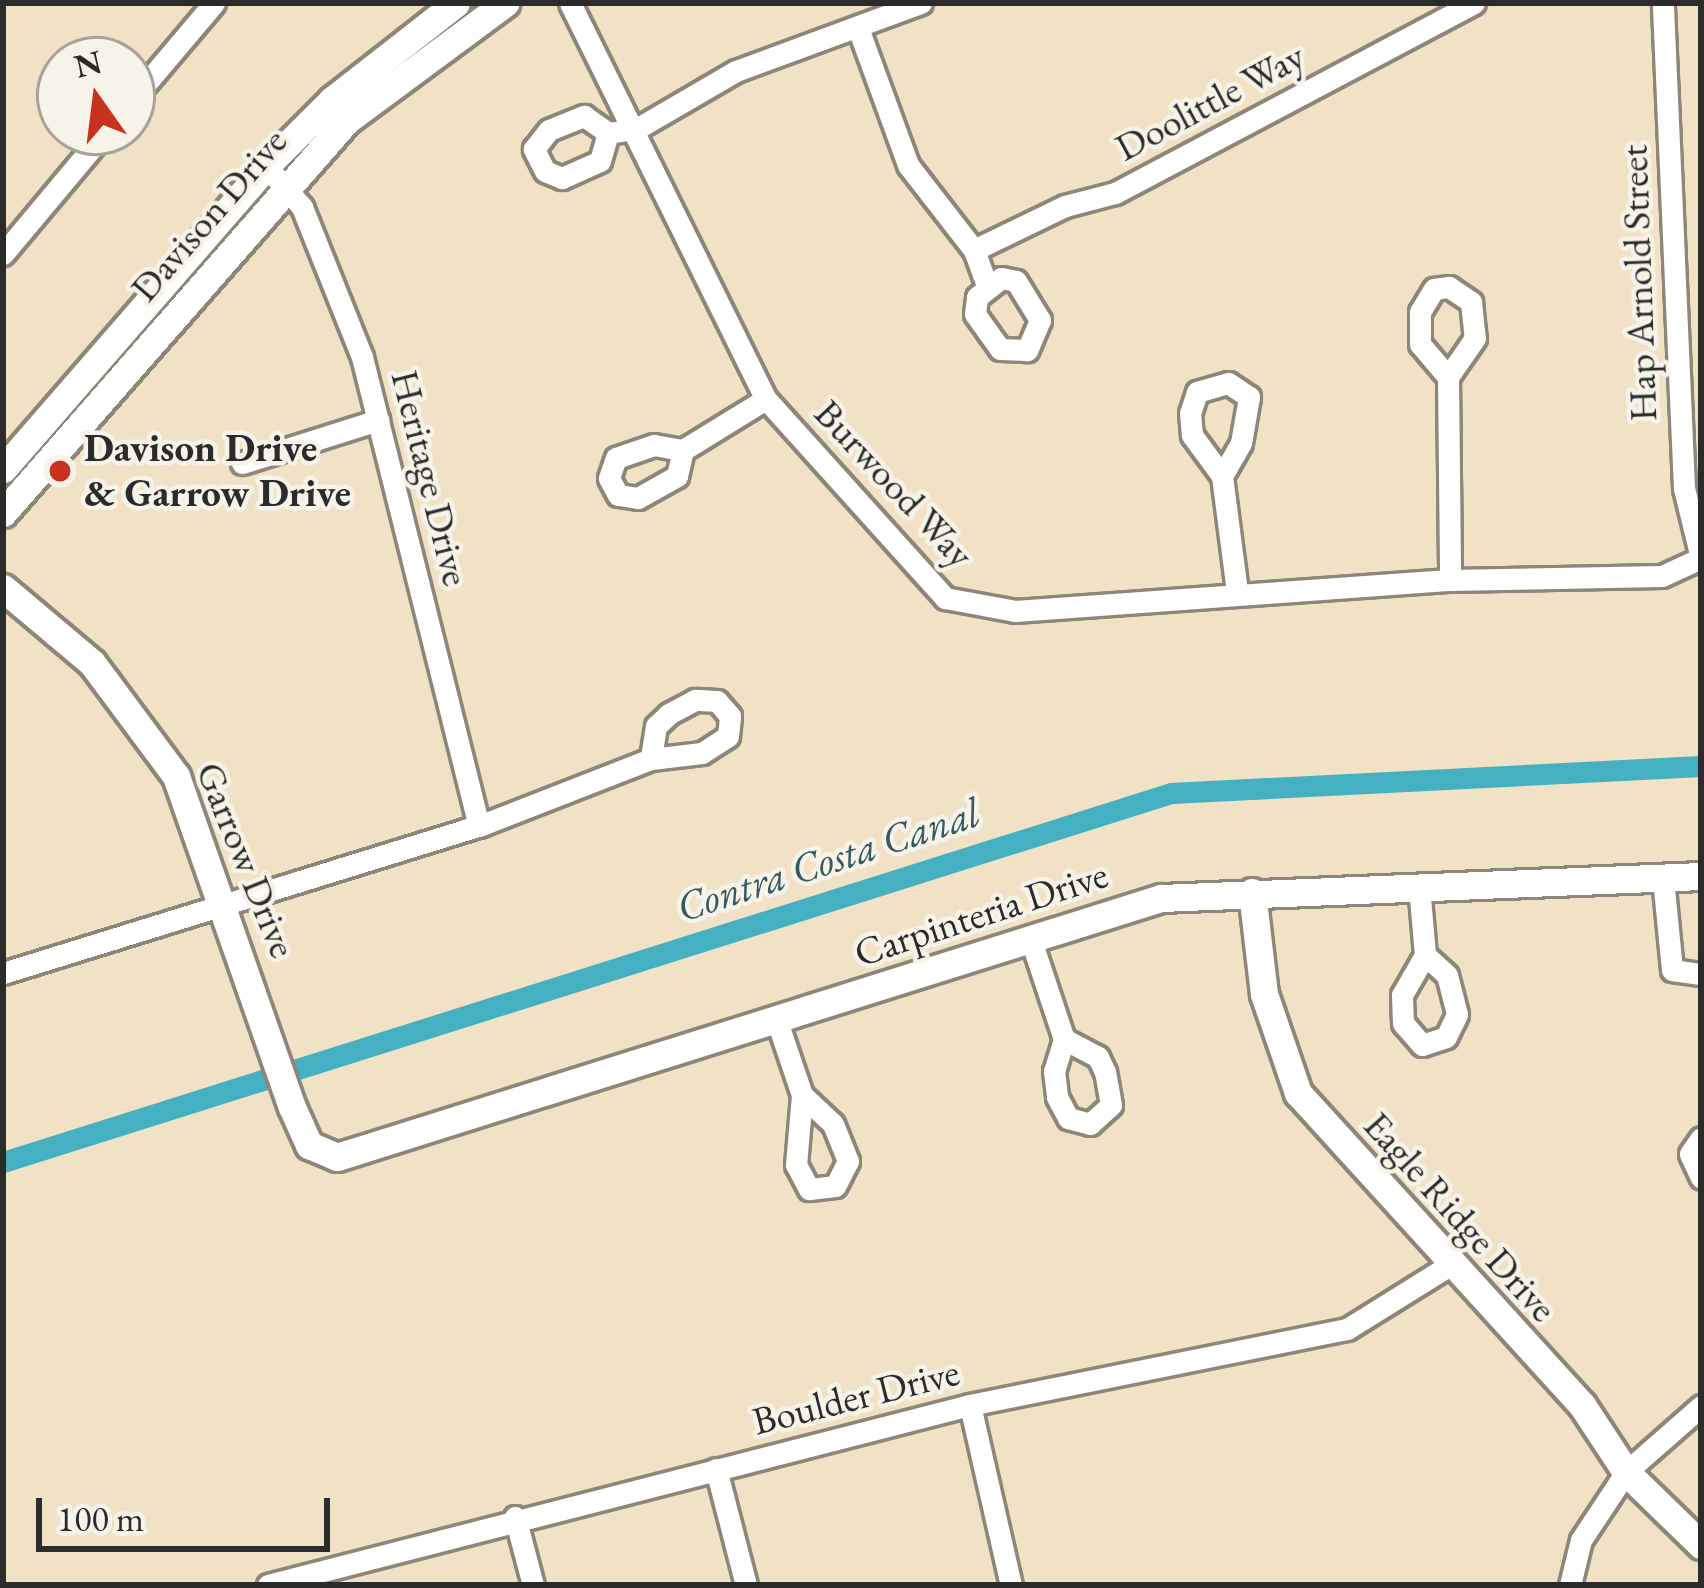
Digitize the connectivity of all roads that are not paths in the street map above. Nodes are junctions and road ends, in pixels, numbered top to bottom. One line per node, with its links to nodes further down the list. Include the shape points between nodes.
1 (214, 3): 9 (street)
2 (456, 3): 13 (street, Davison Drive, via 332,100)
3 (505, 3): 13 (street, Davison Drive, via 418,60)
4 (570, 3): 10 (street, Burwood Way)
5 (921, 3): 8 (street)
6 (1474, 3): 14 (street, Doolittle Way, via 1114,194 1065,206)
7 (1664, 3): 25 (street, Hap Arnold Street, via 1684,488)
8 (858, 28): 10 (street, via 736,71); 14 (street, via 908,165)
9 (156, 72)
10 (638, 128): 11 (street); 18 (street, Burwood Way)
11 (608, 133)
12 (85, 156): 15 (street)
13 (276, 174): 19 (street, Heritage Drive, via 362,357); 22 (street, Davison Drive); 24 (street, Davison Drive)
14 (974, 250): 16 (street)
15 (3, 254)
16 (987, 285)
17 (1448, 377): 26 (street)
18 (766, 399): 20 (street); 28 (street, Burwood Way, via 945,598 1015,611)
19 (378, 420): 21 (street); 30 (street, Heritage Drive)
20 (683, 450)
21 (242, 463)
22 (3, 469)
23 (1222, 476): 28 (street)
24 (3, 513)
25 (1701, 558): 26 (street, Burwood Way, via 1662,577)
26 (1450, 580): 28 (street, Burwood Way)
27 (3, 587): 35 (street, Garrow Drive, via 92,663 176,776)
28 (1237, 592)
29 (651, 759): 30 (street)
30 (479, 826): 35 (street)
31 (1701, 876): 32 (street, Carpinteria Drive)
32 (1663, 878): 33 (street, Carpinteria Drive); 39 (street, via 1672,970)
33 (1419, 886): 34 (street, Carpinteria Drive); 37 (street)
34 (1252, 892): 36 (street, Carpinteria Drive, via 1161,898); 46 (street, Eagle Ridge Drive, via 1264,994 1298,1093)
35 (216, 905): 38 (street); 44 (street, Garrow Drive)
36 (1030, 937): 40 (street, Carpinteria Drive); 41 (street)
37 (1425, 955)
38 (3, 973)
39 (1701, 974)
40 (777, 1021): 42 (street); 44 (street, Carpinteria Drive, via 337,1156)
41 (1064, 1039)
42 (802, 1095)
43 (1701, 1138): 45 (street, via 1690,1154)
44 (309, 1145)
45 (1701, 1178)
46 (1450, 1264): 47 (street, Boulder Drive, via 1347,1329); 50 (street, Eagle Ridge Drive, via 1582,1405)
47 (970, 1405): 49 (street, Boulder Drive); 56 (street)
48 (1701, 1406): 50 (street)
49 (716, 1469): 51 (street, Boulder Drive); 55 (street)
50 (1626, 1472): 52 (street, Eagle Ridge Drive); 57 (street, via 1581,1540)
51 (515, 1517): 53 (street, Boulder Drive); 54 (street)
52 (1701, 1545)
53 (268, 1585)
54 (532, 1585)
55 (746, 1585)
56 (1011, 1585)
57 (1570, 1585)

